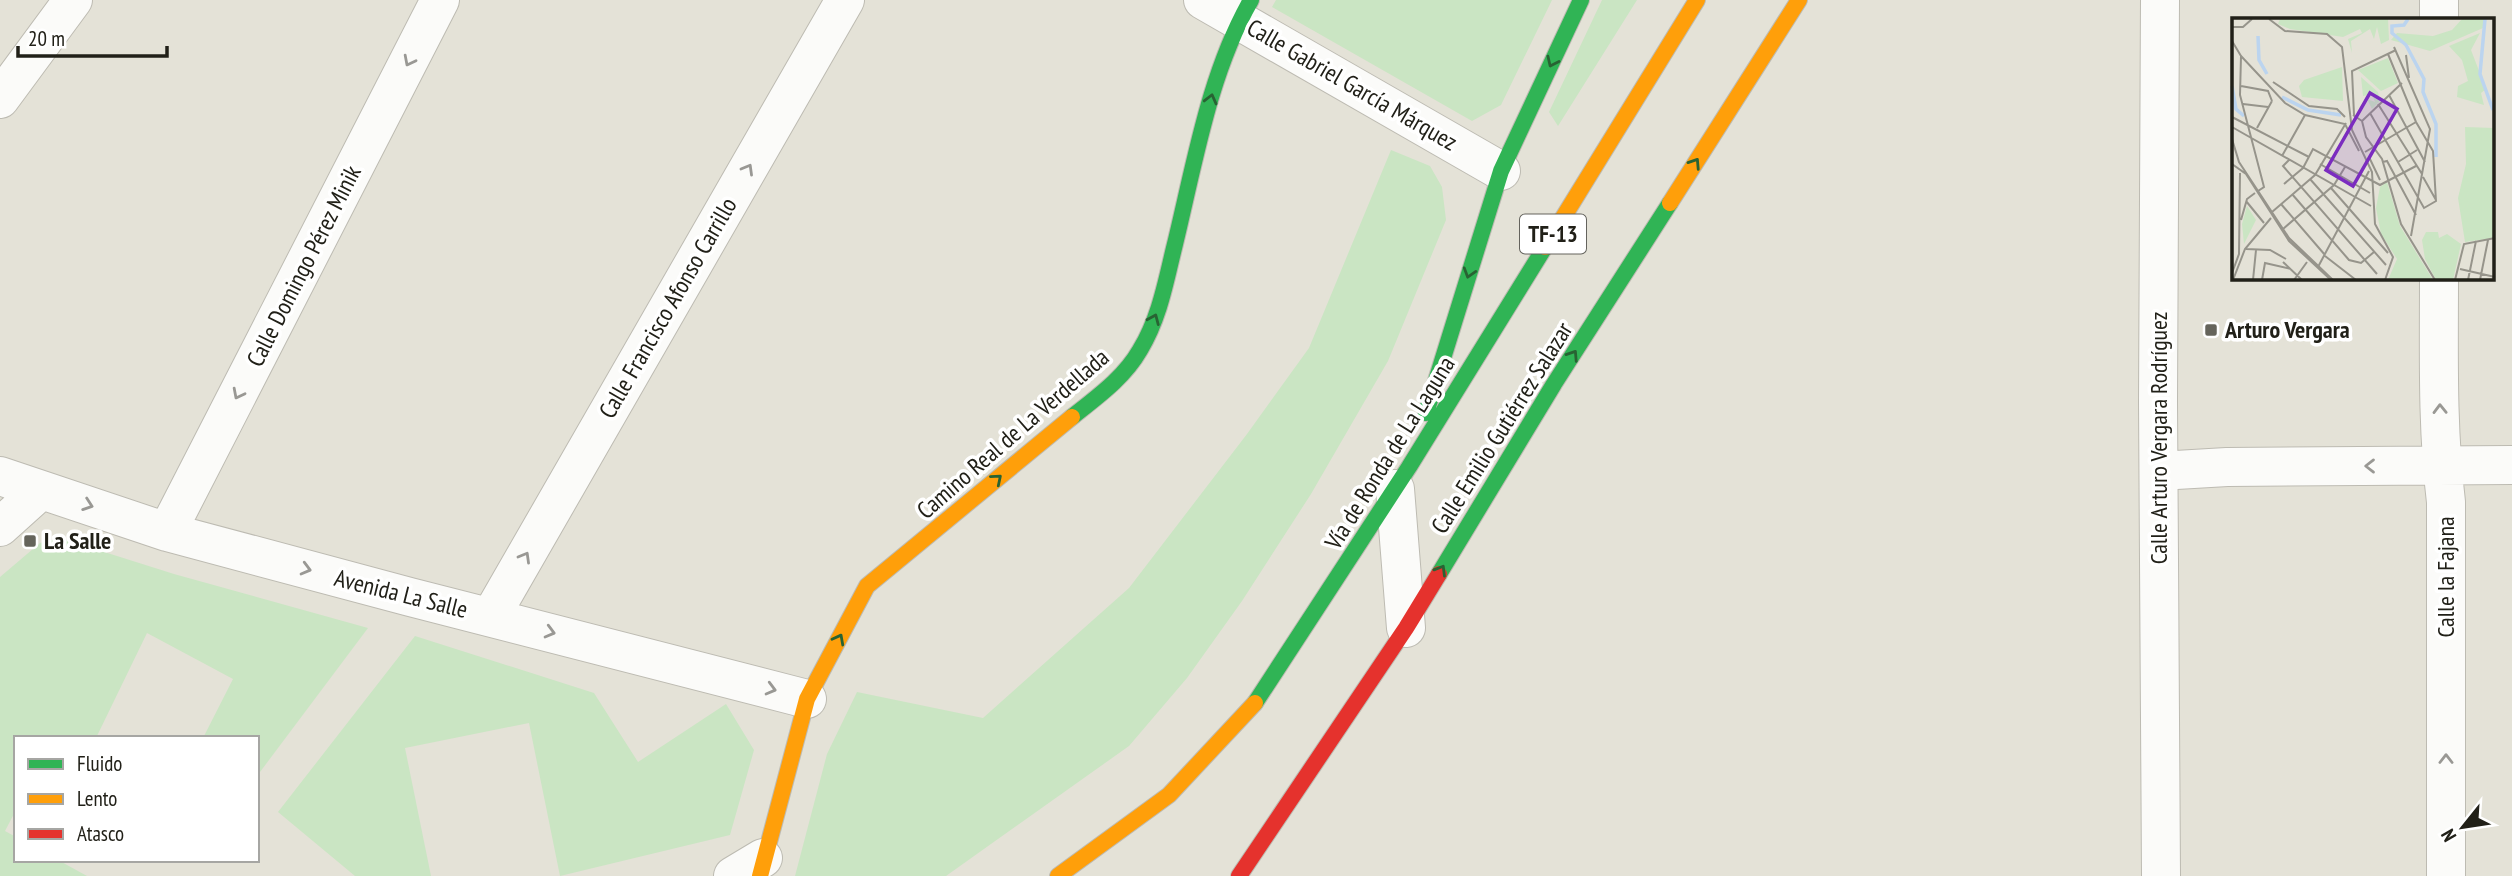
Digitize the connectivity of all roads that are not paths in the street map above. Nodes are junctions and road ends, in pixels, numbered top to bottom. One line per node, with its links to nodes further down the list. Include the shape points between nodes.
1 (73, 0): 12 (street)
2 (440, 0): 22 (street, Calle Domingo Pérez Minik, one-way to 22)
3 (845, 0): 23 (street, Calle Francisco Afonso Carrillo, one-way to 3)
4 (1203, 0): 10 (street, Calle Gabriel García Márquez)
5 (1581, 0): 13 (street, one-way to 13)
6 (1697, 0): 19 (street, Vía de Ronda de La Laguna / TF-13)
7 (1799, 0): 24 (street, Calle Emilio Gutiérrez Salazar, one-way to 7, via 1554,384)
8 (2160, 0): 17 (street, Calle Arturo Vergara Rodríguez)
9 (2439, 0): 11 (street)
10 (1245, 10): 13 (street, Calle Gabriel García Márquez); 25 (street, Camino Real de La Verdellada, one-way to 10, via 867,586 1117,380 1140,351 1158,314 1214,87)
11 (2439, 18)
12 (0, 99)
13 (1501, 171): 19 (street, one-way to 19)
14 (2439, 280): 16 (street, Calle la Fajana, one-way to 14)
15 (2512, 465): 16 (street)
16 (2441, 466): 17 (street, one-way to 17); 30 (street, Calle la Fajana, one-way to 16, via 2446,502)
17 (2159, 471): 29 (street, Calle Arturo Vergara Rodríguez)
18 (0, 476): 20 (street, Avenida La Salle)
19 (1402, 478): 24 (street); 27 (street, Vía de Ronda de La Laguna / TF-13, via 1256,702 1169,795)
20 (41, 489): 21 (street); 22 (street, Avenida La Salle, one-way to 22)
21 (0, 527)
22 (167, 532): 23 (street, Avenida La Salle, one-way to 23)
23 (491, 616): 25 (street, Avenida La Salle, one-way to 25)
24 (1406, 628): 28 (street, Calle Emilio Gutiérrez Salazar)
25 (807, 699): 26 (street, Camino Real de La Verdellada)
26 (752, 870)
27 (1058, 876)
28 (1239, 876)
29 (2161, 876)
30 (2446, 876)

